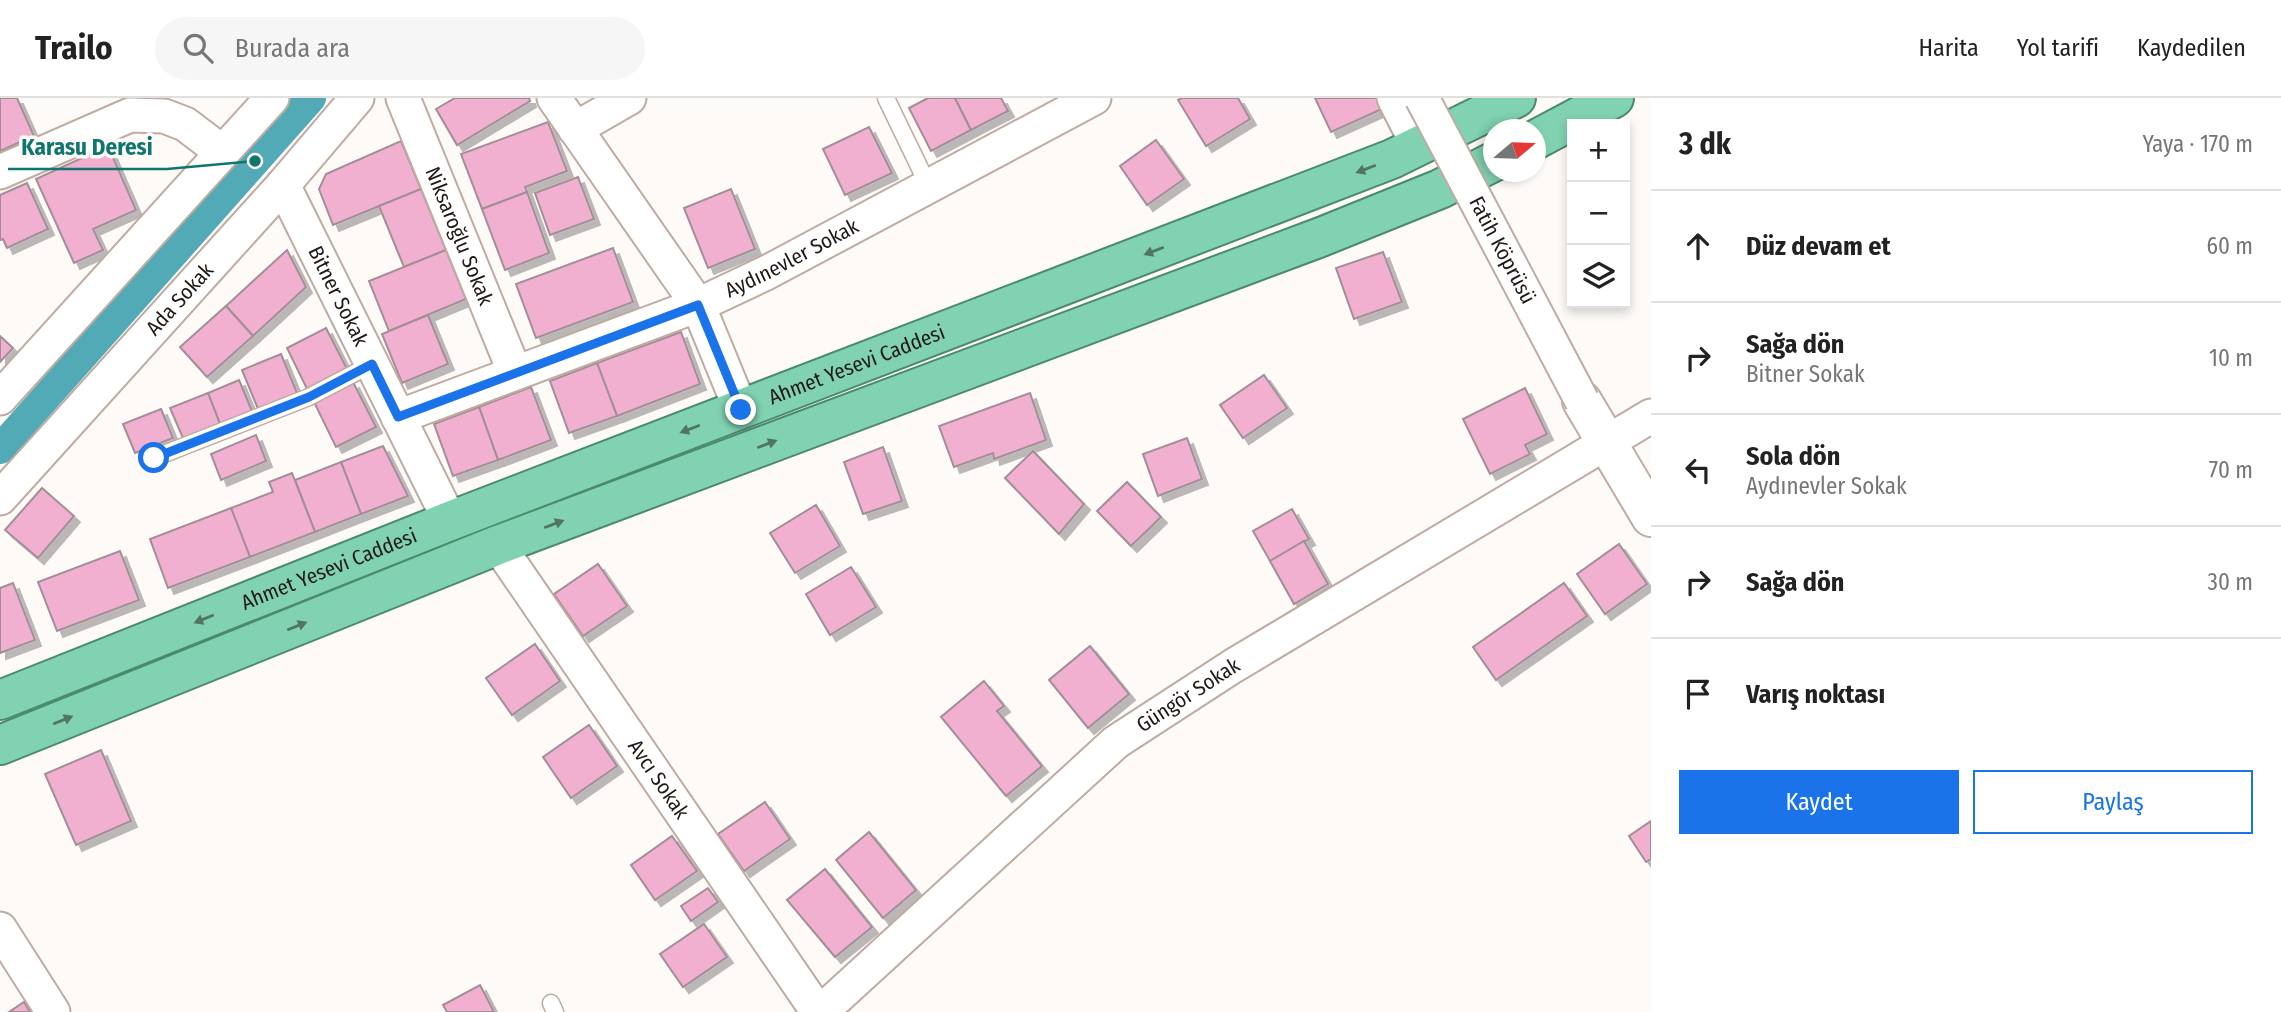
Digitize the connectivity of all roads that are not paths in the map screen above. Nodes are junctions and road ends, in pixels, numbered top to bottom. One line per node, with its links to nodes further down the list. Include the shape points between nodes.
1 (272, 98): 16 (street)
2 (357, 98): 19 (street, Ada Sokak)
3 (403, 98): 23 (street, Niksaroğlu Sokak)
4 (554, 98): 13 (street)
5 (629, 98): 13 (street)
6 (887, 98): 20 (lane)
7 (1094, 98): 20 (street, Aydınevler Sokak)
8 (1394, 98): 15 (street)
9 (1422, 98): 25 (street, Fatih Köprüsü, bridge)
10 (1516, 98): 15 (highway, Ahmet Yesevi Caddesi)
11 (1614, 98): 14 (highway)
12 (160, 107): 16 (street); 18 (street)
13 (575, 129): 21 (street)
14 (1546, 134)
15 (1419, 147): 26 (highway, Ahmet Yesevi Caddesi, one-way to 26)
16 (222, 152): 24 (street)
17 (1483, 167): 34 (highway, Ahmet Yesevi Caddesi, one-way to 17, via 1321,237)
18 (0, 172)
19 (284, 185): 22 (street, Bitner Sokak); 31 (street, Ada Sokak)
20 (929, 187): 21 (street, Aydınevler Sokak)
21 (698, 305): 23 (street, Aydınevler Sokak); 26 (street)
22 (372, 364): 28 (street, Bitner Sokak); 30 (lane, via 309,397)
23 (515, 373): 28 (street, Aydınevler Sokak)
24 (0, 398)
25 (1582, 401): 29 (street)
26 (741, 410): 33 (highway, Ahmet Yesevi Caddesi, one-way to 33)
27 (1651, 416): 29 (street, Güngör Sokak)
28 (398, 417): 33 (street, Bitner Sokak)
29 (1605, 443): 32 (street); 39 (street, Güngör Sokak, via 1233,666 1116,742)
30 (154, 458)
31 (0, 498)
32 (1651, 517)
33 (450, 521): 35 (highway, Ahmet Yesevi Caddesi, one-way to 35)
34 (498, 545): 36 (highway, Ahmet Yesevi Caddesi, one-way to 34); 39 (street, Avcı Sokak)
35 (0, 700)
36 (0, 745)
37 (0, 929): 38 (street)
38 (53, 1012)
39 (820, 1012)

